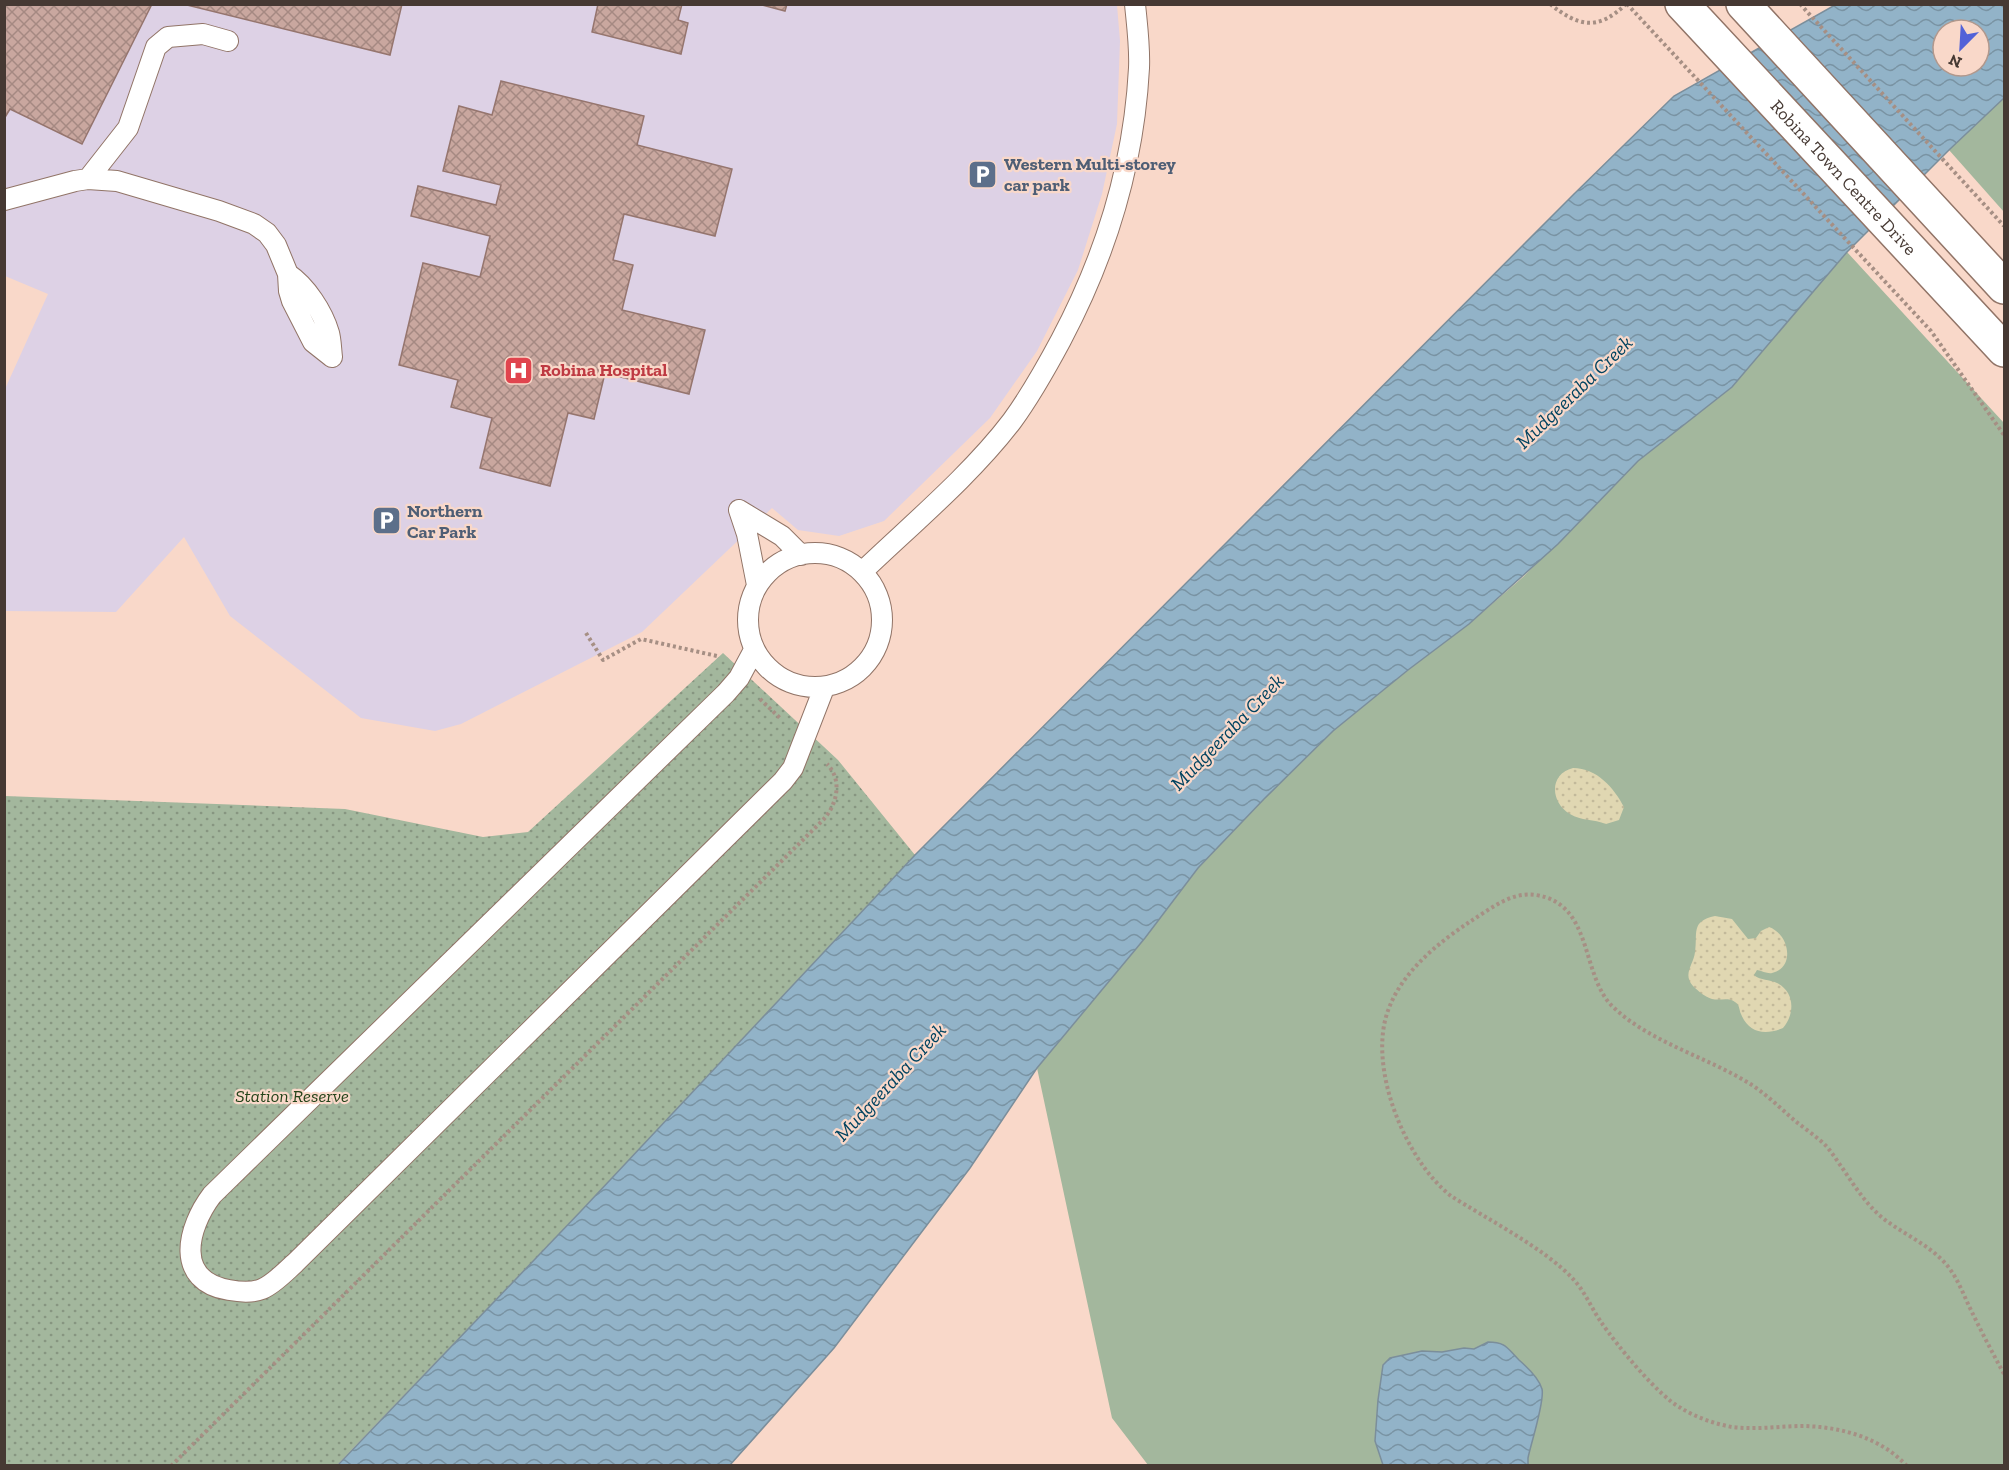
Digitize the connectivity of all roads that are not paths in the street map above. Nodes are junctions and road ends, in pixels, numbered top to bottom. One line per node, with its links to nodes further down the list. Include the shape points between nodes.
1 (1135, 4): 11 (lane, via 1140,65 1126,170 1098,262 1078,307 1032,392 1010,422 957,480)
2 (1682, 4): 9 (main road, Robina Town Centre Drive)
3 (1743, 4): 8 (main road)
4 (228, 41): 5 (lane, via 203,34 168,37 156,47 128,128)
5 (88, 179): 6 (lane); 7 (lane, via 136,186 254,224 276,245)
6 (4, 200)
7 (288, 274)
8 (2000, 282)
9 (2004, 350)
10 (801, 555): 11 (lane, via 816,552 838,556); 12 (lane, via 772,568); 12 (lane, via 782,536 739,510)
11 (862, 572): 14 (lane, via 882,606 883,628 877,649 864,668 846,681)
12 (757, 585): 13 (lane, via 748,606 747,630)
13 (754, 650): 14 (lane, via 766,667 783,680 803,687); 14 (lane, via 739,678 717,702 212,1195 193,1228 190,1242 190,1253 200,1275 209,1283 248,1292 261,1289 287,1269 783,781 793,768)
14 (824, 687)

